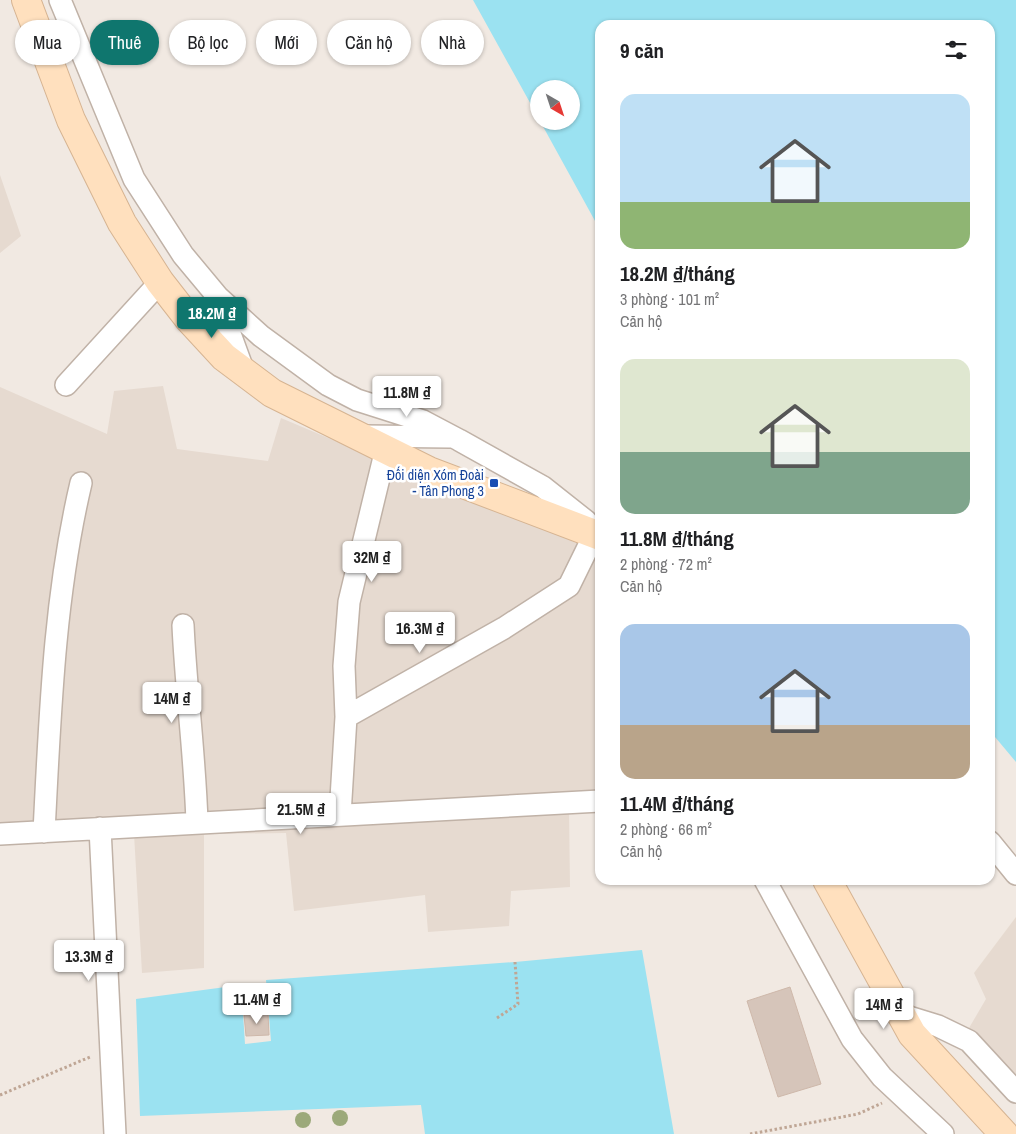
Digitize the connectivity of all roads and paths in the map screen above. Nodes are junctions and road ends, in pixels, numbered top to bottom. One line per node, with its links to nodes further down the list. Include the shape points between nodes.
1 (26, 0): 3 (main road, via 71,120 122,223)
2 (60, 0): 4 (street, via 134,178 183,255)
3 (160, 282): 5 (main road, via 224,357); 6 (street)
4 (215, 293): 5 (street); 8 (street, via 261,336 328,385 357,400 423,421)
5 (244, 372): 7 (main road, via 272,393)
6 (66, 385)
7 (361, 436): 8 (street); 9 (main road)
8 (453, 437): 11 (street, via 543,487)
9 (386, 449): 12 (main road, via 430,471); 15 (street, via 349,602 344,666)
10 (81, 484): 20 (street, via 68,538 51,708)
11 (595, 532)
12 (595, 534)
13 (595, 540): 15 (street, via 569,586 504,628)
14 (183, 624): 18 (street)
15 (346, 717): 17 (street)
16 (595, 801): 17 (street)
17 (340, 815): 18 (street)
18 (197, 823): 19 (street)
19 (100, 828): 20 (street); 31 (street)
20 (44, 832): 21 (street)
21 (0, 834)
22 (995, 848): 23 (street)
23 (1016, 874)
24 (768, 885): 32 (street, via 852,1039 882,1077)
25 (833, 891): 29 (main road)
26 (515, 962): 30 (path, via 518,1004)
27 (252, 983): 28 (path)
28 (254, 1014)
29 (900, 1014): 33 (street, via 969,1041); 38 (main road, via 912,1034)
30 (497, 1018)
31 (111, 1048): 34 (path); 35 (street)
32 (898, 1090): 36 (path, via 876,1107 858,1114); 37 (street)
33 (1016, 1092)
34 (0, 1095)
35 (115, 1134)
36 (750, 1134)
37 (943, 1134)
38 (1004, 1134)

